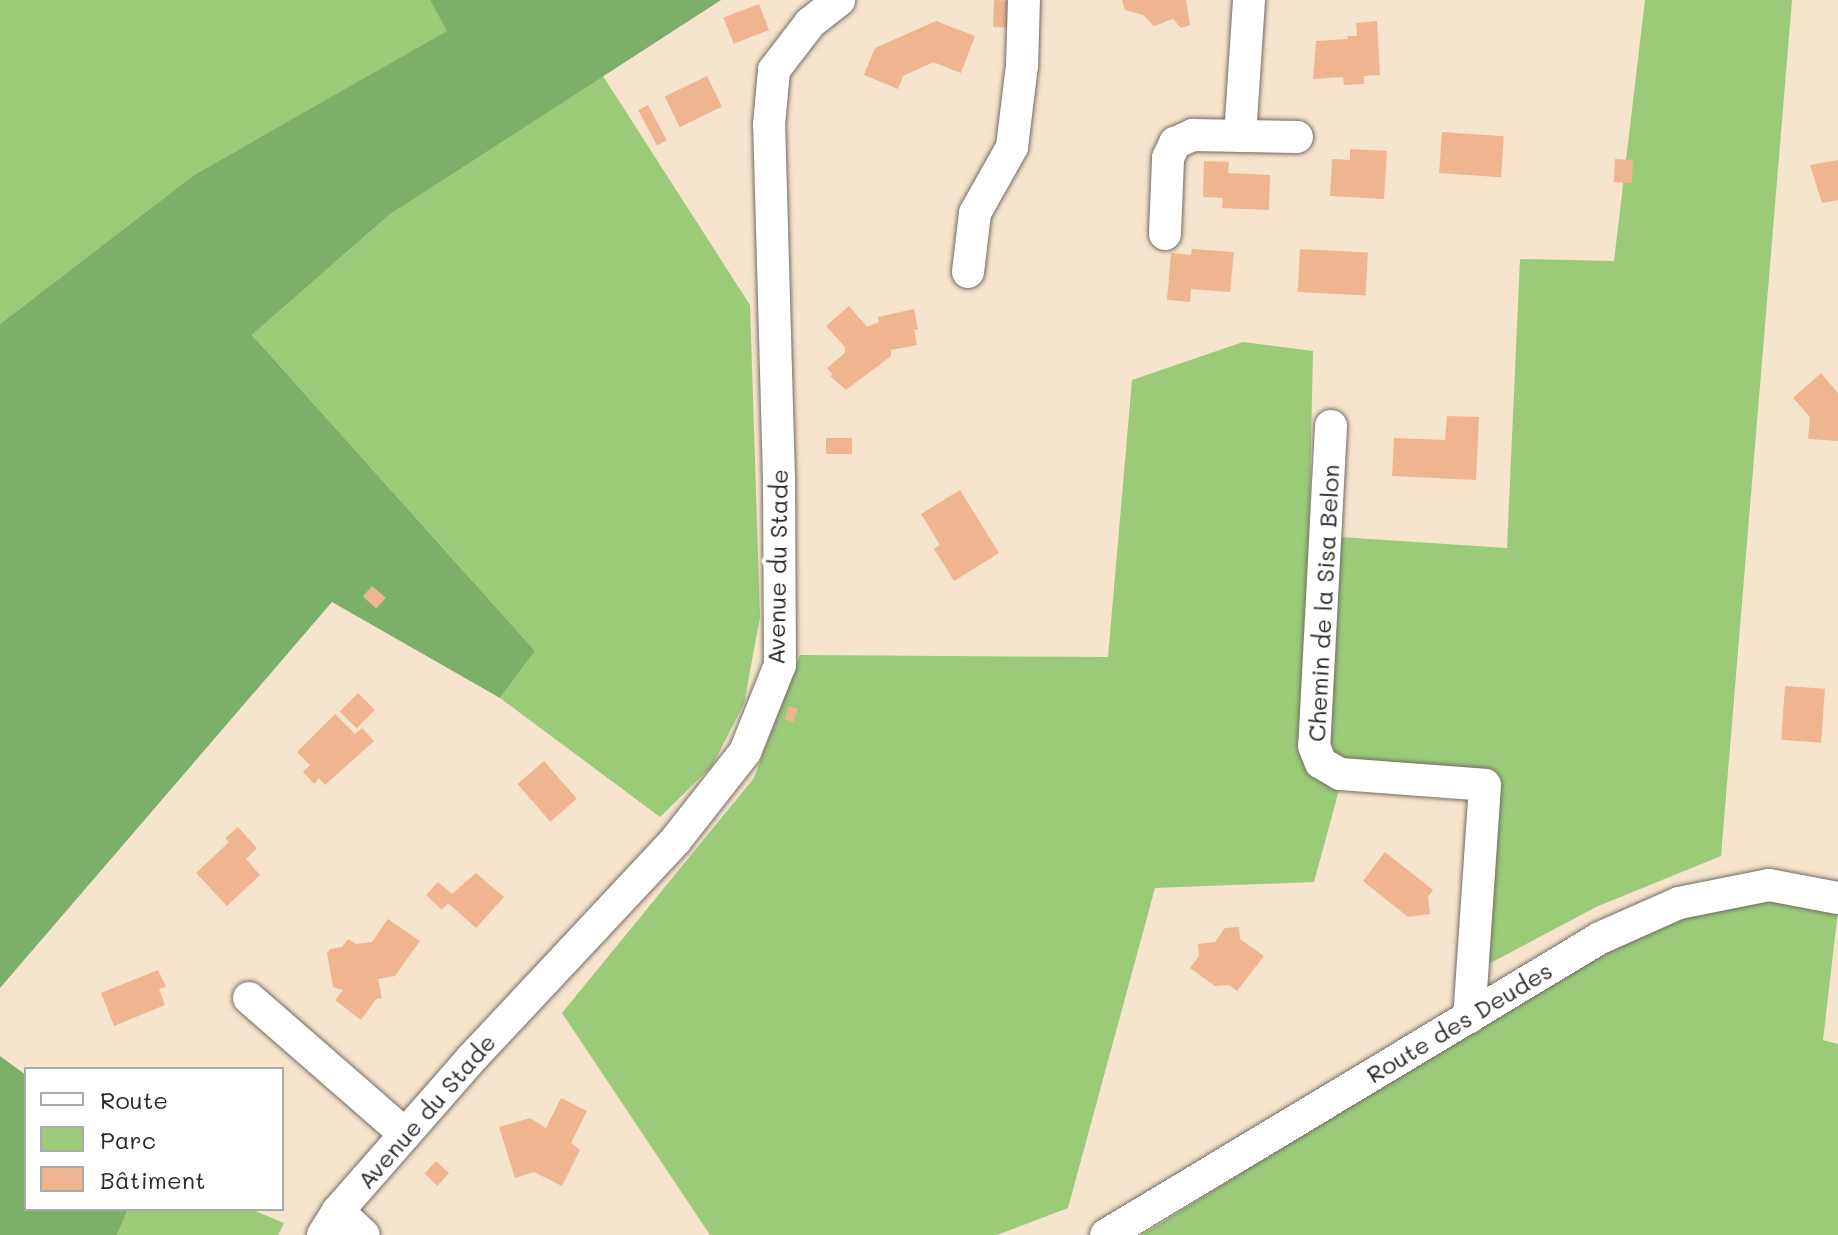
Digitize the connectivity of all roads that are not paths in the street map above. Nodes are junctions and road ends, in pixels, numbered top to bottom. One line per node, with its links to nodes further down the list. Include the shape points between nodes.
1 (839, 0): 12 (street, Avenue du Stade, via 810,23 774,70 769,125 780,665 745,752 675,841)
2 (1024, 0): 7 (street, via 1012,147 975,213)
3 (1249, 0): 4 (street)
4 (1240, 136): 5 (street); 6 (street, via 1193,135 1175,143 1168,158)
5 (1297, 137)
6 (1165, 234)
7 (968, 272)
8 (1331, 426): 11 (street, Chemin de la Sisa Belon, via 1314,746 1321,763 1340,774 1485,785)
9 (1838, 898): 11 (street, Route des Deudes, via 1769,885 1679,903 1600,938)
10 (249, 998): 12 (street)
11 (1469, 1017): 15 (street, Route des Deudes)
12 (405, 1134): 13 (street, Avenue du Stade)
13 (330, 1223): 14 (street)
14 (364, 1235)
15 (1106, 1235)

